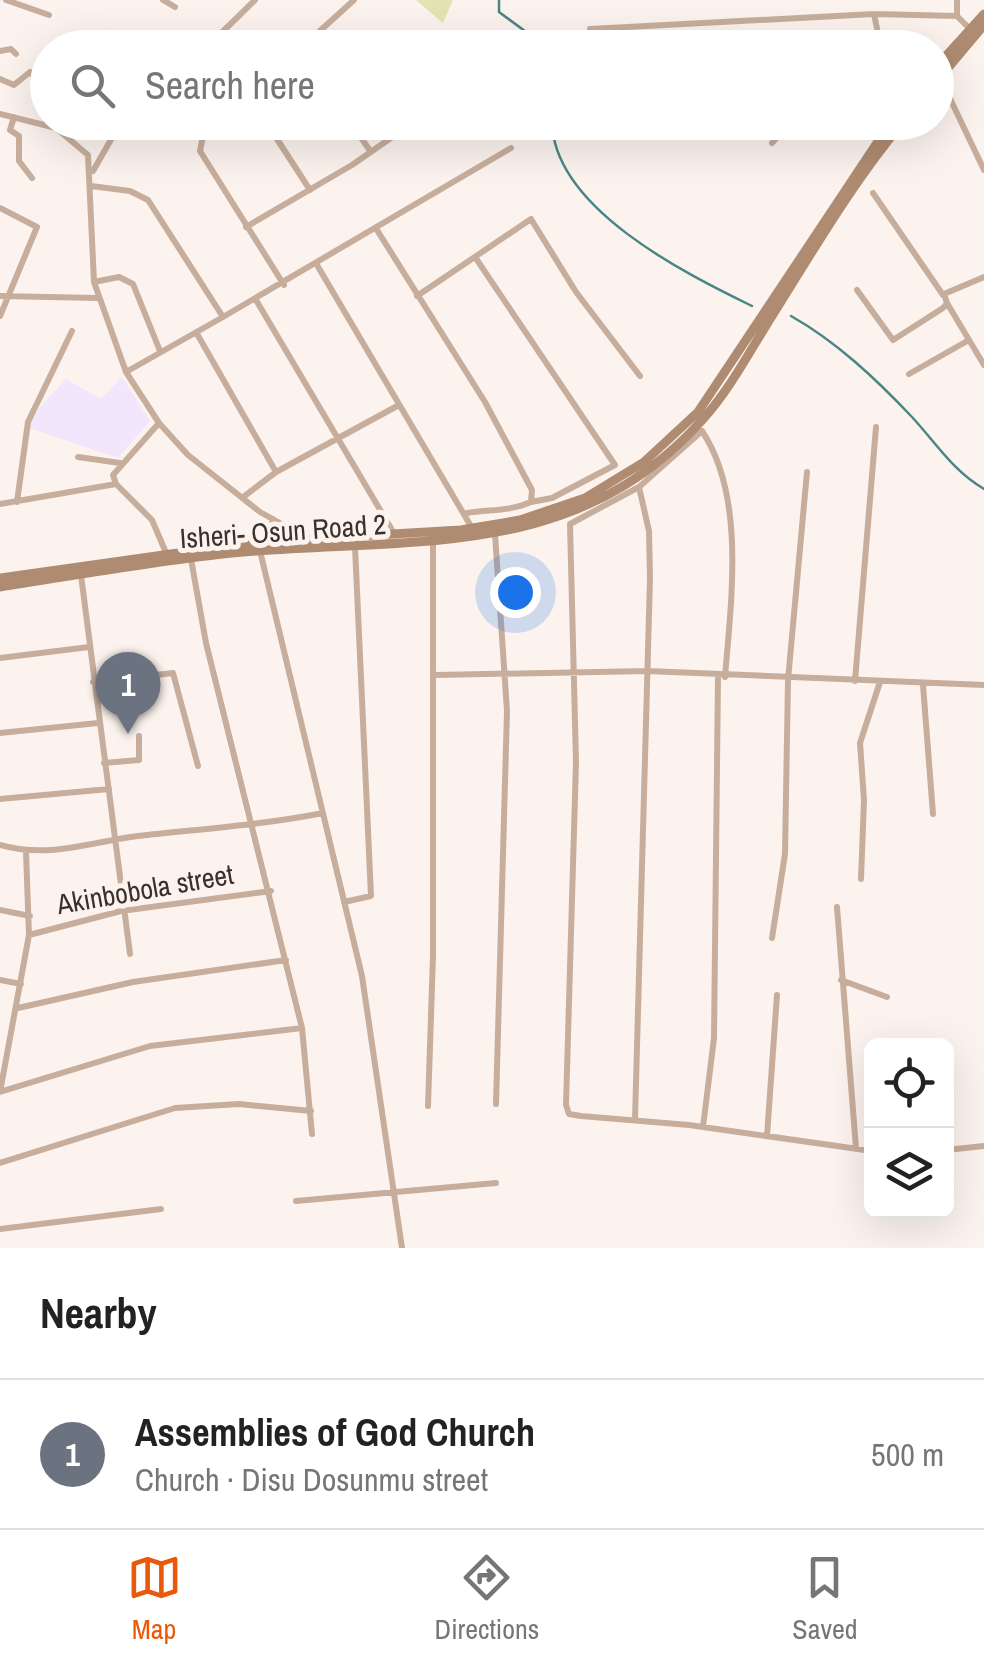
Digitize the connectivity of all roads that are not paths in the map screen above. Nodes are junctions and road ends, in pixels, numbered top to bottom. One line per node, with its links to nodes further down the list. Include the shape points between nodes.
1 (6, 0): 9 (street)
2 (163, 0): 6 (street)
3 (255, 0): 13 (street)
4 (354, 0): 14 (street)
5 (957, 0): 10 (street)
6 (174, 8)
7 (874, 14): 10 (street); 12 (street); 15 (street)
8 (984, 14): 16 (main road)
9 (49, 15)
10 (957, 16): 16 (street)
11 (984, 25): 20 (main road)
12 (590, 28)
13 (224, 30)
14 (321, 30)
15 (877, 30)
16 (970, 30): 18 (main road)
17 (0, 50): 19 (street)
18 (954, 52)
19 (16, 54)
20 (954, 56)
21 (30, 72): 22 (street, via 14,85)
22 (0, 80)
23 (954, 106): 39 (street)
24 (0, 114): 25 (street)
25 (14, 117): 26 (street); 43 (street, via 10,130 19,136 20,161)
26 (30, 120)
27 (74, 140): 42 (street)
28 (109, 140): 42 (street)
29 (202, 140): 48 (street, via 200,151)
30 (278, 140): 45 (street)
31 (363, 140): 40 (street)
32 (388, 140): 40 (street)
33 (776, 140): 36 (street)
34 (879, 140): 85 (main road, via 698,412 615,483)
35 (891, 140): 85 (main road, via 705,417 619,490)
36 (772, 144)
37 (984, 145): 39 (street)
38 (511, 148): 49 (street)
39 (976, 150): 41 (street)
40 (371, 152): 45 (street)
41 (984, 170)
42 (92, 172): 44 (street)
43 (32, 178)
44 (90, 186): 53 (street); 62 (street, via 148,200)
45 (310, 190): 48 (street)
46 (872, 193): 59 (street)
47 (0, 208): 57 (street, via 37,227)
48 (246, 227): 54 (street)
49 (377, 230): 51 (street); 56 (street)
50 (475, 257): 56 (street); 70 (street, via 532,220); 83 (street, via 615,466)
51 (317, 265): 54 (street); 71 (street)
52 (984, 277): 59 (street)
53 (94, 282): 58 (street); 66 (street, via 120,276 133,284)
54 (284, 285): 60 (street)
55 (857, 290): 59 (street, via 892,340)
56 (417, 296): 83 (street, via 520,463)
57 (4, 298): 58 (street); 61 (street)
58 (97, 298): 68 (street)
59 (945, 299): 65 (street)
60 (256, 300): 62 (street); 74 (street)
61 (0, 316)
62 (222, 317): 64 (street)
63 (72, 331): 82 (street, via 28,422)
64 (196, 332): 66 (street); 77 (street)
65 (969, 340): 67 (street); 69 (street)
66 (160, 351): 68 (street)
67 (984, 365)
68 (126, 372): 72 (street)
69 (909, 374)
70 (640, 376)
71 (399, 405): 74 (street); 86 (street)
72 (158, 423): 76 (street); 81 (street)
73 (876, 427): 108 (street)
74 (337, 436): 77 (street); 90 (street)
75 (78, 457): 76 (street)
76 (120, 462): 79 (street)
77 (276, 472): 81 (street)
78 (807, 472): 107 (street)
79 (116, 484): 82 (street); 95 (street, via 152,520)
80 (639, 487): 103 (street, via 570,524); 104 (street, via 650,531); 106 (street, via 702,431 715,450 729,530)
81 (242, 498): 87 (street)
82 (17, 502): 84 (street)
83 (531, 502): 86 (street)
84 (0, 504)
85 (565, 510): 88 (main road); 89 (main road, Isheri- Osun Road 2)
86 (466, 512): 88 (street)
87 (272, 518): 91 (street); 93 (street)
88 (473, 529): 90 (main road)
89 (495, 534): 92 (main road, Isheri- Osun Road 2); 102 (street)
90 (396, 536): 91 (main road)
91 (307, 543): 93 (main road, Isheri- Osun Road 2); 94 (main road, Isheri- Osun Road 2)
92 (434, 543): 94 (main road, Isheri- Osun Road 2); 105 (street)
93 (265, 547): 95 (main road); 96 (main road, Isheri- Osun Road 2); 120 (street)
94 (355, 548): 128 (street, via 371,896)
95 (167, 554): 98 (main road)
96 (191, 559): 97 (main road, Isheri- Osun Road 2); 122 (street)
97 (82, 574): 99 (main road, Isheri- Osun Road 2); 100 (street)
98 (0, 578)
99 (0, 587)
100 (90, 647): 101 (street); 109 (street)
101 (0, 658)
102 (504, 672): 103 (street); 105 (street); 147 (street)
103 (575, 672): 104 (street); 150 (street, via 566,1105 569,1114)
104 (647, 672): 106 (street); 150 (street)
105 (435, 676): 148 (street)
106 (721, 676): 107 (street); 151 (street, via 714,1038)
107 (788, 680): 108 (street); 134 (street, via 785,854)
108 (855, 681): 110 (street)
109 (93, 682): 113 (street); 117 (street, via 173,674)
110 (880, 682): 111 (street); 126 (street, via 860,743)
111 (922, 685): 112 (street); 121 (street)
112 (984, 686)
113 (98, 723): 114 (street); 116 (street)
114 (0, 733)
115 (139, 736): 116 (street, via 139,760)
116 (104, 763): 118 (street)
117 (198, 766)
118 (108, 790): 119 (street); 123 (street)
119 (0, 799)
120 (323, 813): 122 (street); 128 (street)
121 (933, 814)
122 (253, 823): 123 (street); 127 (street)
123 (116, 839): 125 (street); 131 (street)
124 (0, 845): 125 (street)
125 (26, 852): 132 (street)
126 (861, 879)
127 (270, 891): 131 (street, Akinbobola street); 136 (street)
128 (344, 902): 160 (street, via 379,1066)
129 (837, 907): 138 (street)
130 (0, 910): 132 (street)
131 (121, 910): 133 (street, Akinbobola street); 135 (street)
132 (30, 916): 133 (street)
133 (29, 935): 139 (street)
134 (772, 938)
135 (130, 954)
136 (286, 960): 142 (street, via 133,982); 143 (street)
137 (0, 980): 139 (street)
138 (841, 980): 141 (street); 155 (street)
139 (21, 984): 142 (street)
140 (777, 994): 153 (street)
141 (888, 996)
142 (18, 1008): 145 (street)
143 (302, 1028): 146 (street, via 150,1046); 149 (street)
144 (0, 1049): 145 (street)
145 (9, 1051): 146 (street)
146 (0, 1092)
147 (496, 1104)
148 (428, 1106)
149 (312, 1110): 152 (street); 158 (street, via 175,1108)
150 (635, 1119): 151 (street)
151 (703, 1127): 153 (street)
152 (312, 1134)
153 (767, 1136): 155 (street)
154 (984, 1146): 156 (street)
155 (856, 1148): 157 (street)
156 (954, 1149)
157 (864, 1150)
158 (0, 1163)
159 (496, 1183): 160 (street)
160 (393, 1195): 161 (street); 164 (street)
161 (296, 1202)
162 (161, 1209): 163 (street)
163 (0, 1229)
164 (402, 1248)

